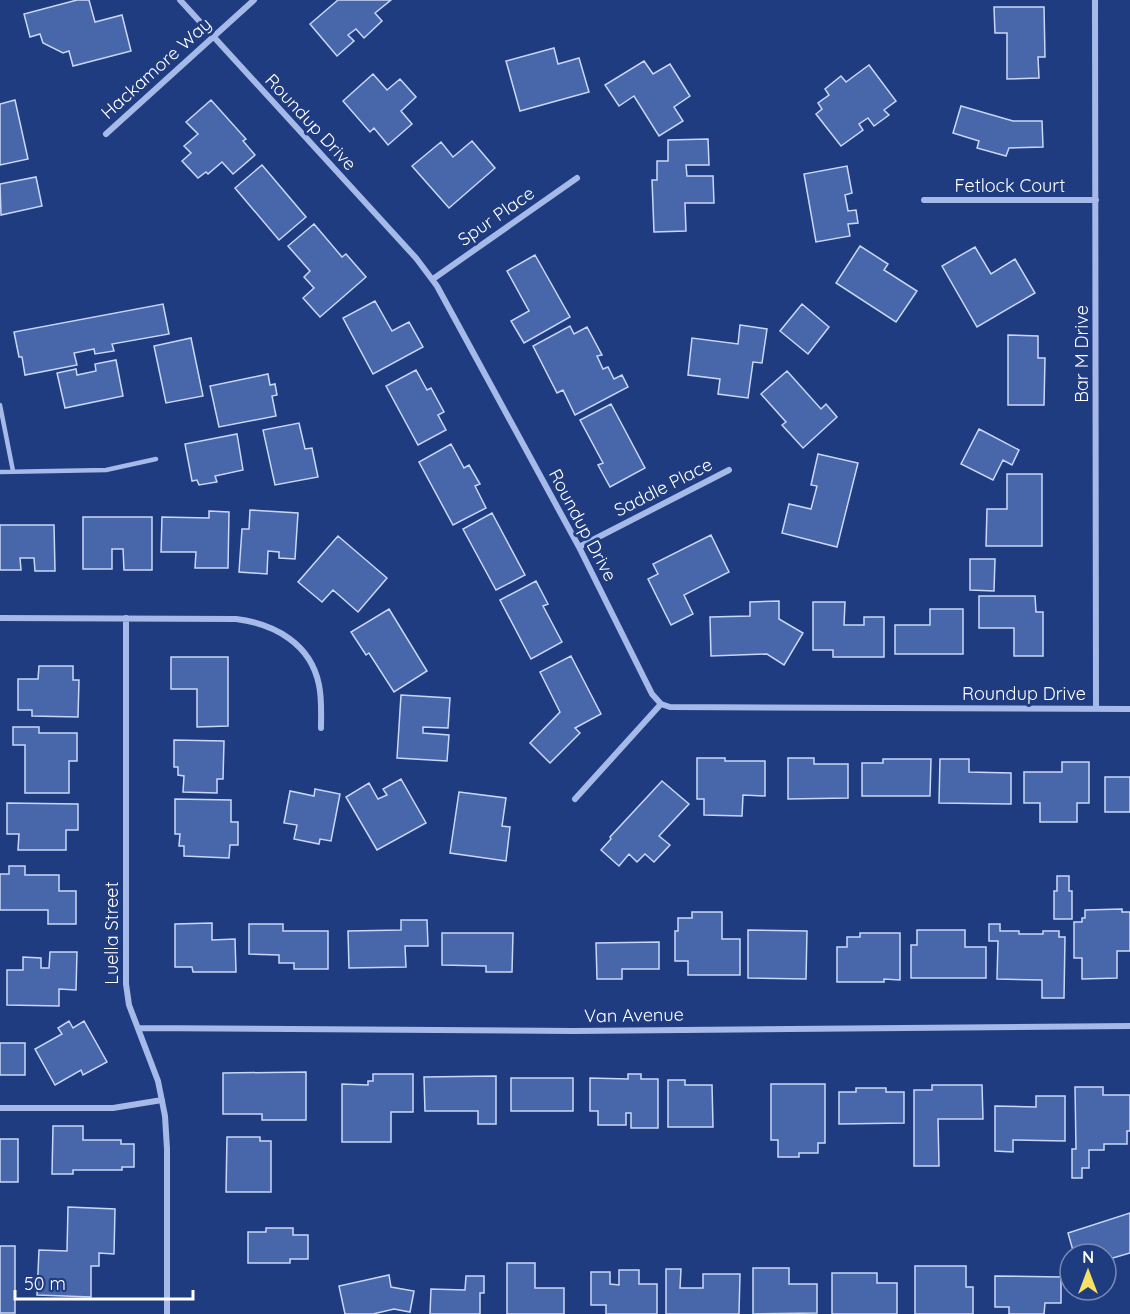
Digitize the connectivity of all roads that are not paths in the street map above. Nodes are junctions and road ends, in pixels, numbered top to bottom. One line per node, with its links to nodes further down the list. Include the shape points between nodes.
1 (180, 0): 4 (street, Roundup Drive)
2 (254, 0): 4 (street, Hackamore Way)
3 (1095, 0): 8 (street, Bar M Drive)
4 (213, 36): 5 (street, Hackamore Way); 9 (street, Roundup Drive)
5 (106, 134)
6 (576, 178): 9 (street, Spur Place)
7 (924, 200): 8 (street, Fetlock Court)
8 (1096, 200): 19 (street, Bar M Drive)
9 (433, 279): 15 (street, Roundup Drive)
10 (0, 405): 13 (lane)
11 (156, 459): 13 (lane, via 105,470)
12 (729, 470): 15 (street, Saddle Place)
13 (12, 471): 14 (lane)
14 (0, 472)
15 (579, 547): 18 (street, Roundup Drive, via 652,694)
16 (0, 618): 17 (street)
17 (126, 618): 21 (street, via 236,619 268,625 284,633 308,658 315,673 321,698); 24 (street, Luella Street, via 126,984 129,1005)
18 (661, 704): 19 (street, Roundup Drive); 22 (street)
19 (1096, 709): 20 (street, Roundup Drive)
20 (1130, 709)
21 (321, 728)
22 (575, 799)
23 (1130, 1026): 24 (street, Van Avenue, via 585,1031)
24 (139, 1028): 25 (street, Luella Street)
25 (162, 1100): 26 (street, via 113,1108); 27 (street, Luella Street, via 167,1149)
26 (0, 1108)
27 (167, 1314)

